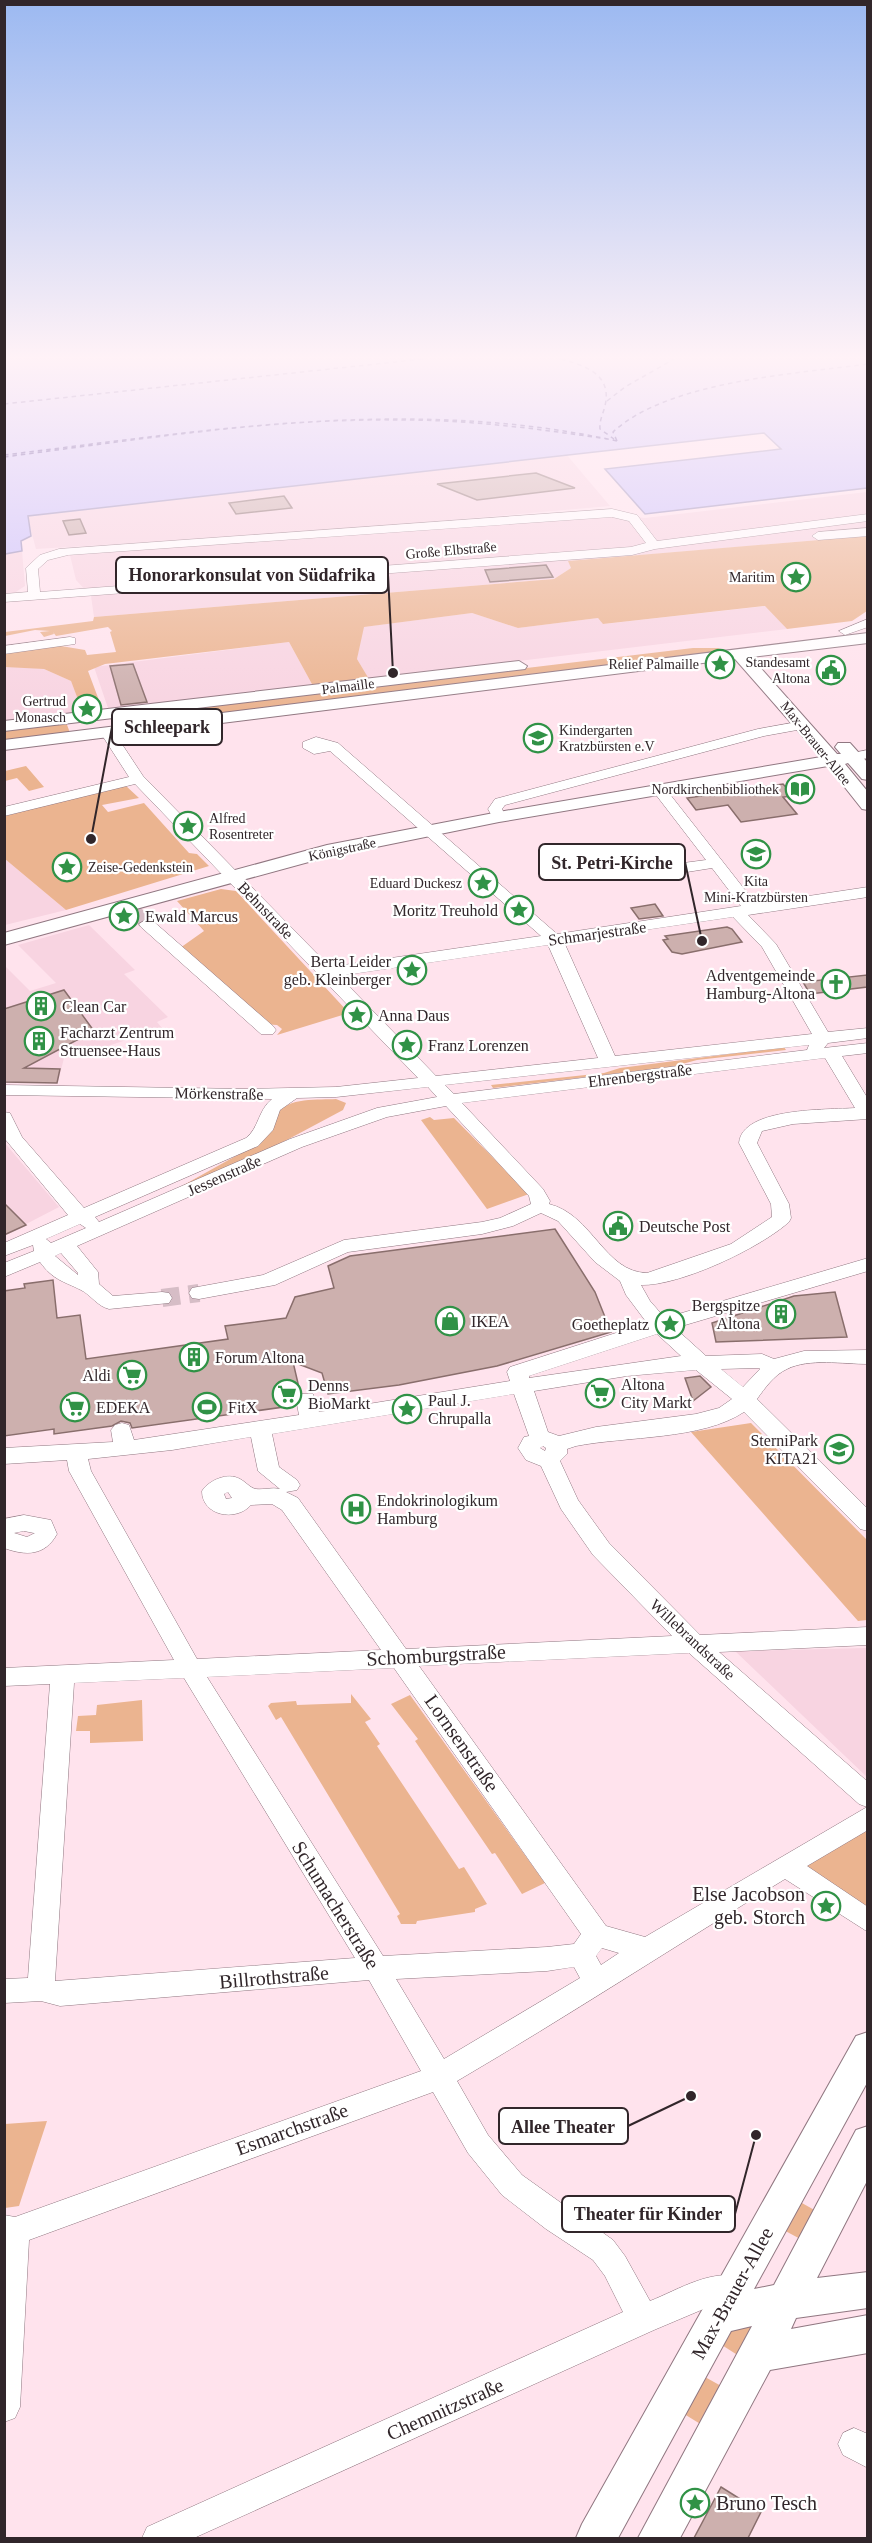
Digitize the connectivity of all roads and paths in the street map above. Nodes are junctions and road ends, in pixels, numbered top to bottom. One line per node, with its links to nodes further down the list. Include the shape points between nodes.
1 (867, 517): 3 (street, Große Elbstraße)
2 (867, 532): 3 (street, via 723,543)
3 (680, 542): 4 (street, Große Elbstraße)
4 (654, 545): 5 (street, Große Elbstraße, via 632,551 446,566); 5 (street, via 633,518 612,513 92,550 54,554 38,561 32,568)
5 (34, 595): 6 (street, Große Elbstraße)
6 (4, 598)
7 (863, 631): 8 (main road, Palmaille); 12 (main road, Palmaille)
8 (764, 639): 10 (main road, Palmaille); 13 (main road, Palmaille)
9 (70, 641): 11 (street)
10 (698, 645): 13 (main road, Max-Brauer-Allee); 15 (main road, Palmaille)
11 (4, 650)
12 (783, 650): 13 (main road, Palmaille); 14 (main road, via 770,660)
13 (743, 653): 14 (main road, Max-Brauer-Allee); 16 (main road, Max-Brauer-Allee); 18 (main road, Palmaille)
14 (777, 673): 21 (main road, Max-Brauer-Allee)
15 (81, 717): 17 (main road, Palmaille); 18 (main road)
16 (803, 725): 22 (main road, Max-Brauer-Allee); 27 (street, via 763,732 500,802 495,809)
17 (4, 726)
18 (106, 732): 19 (main road, Palmaille); 23 (street, Behnstraße)
19 (4, 745)
20 (333, 746): 28 (street)
21 (863, 763): 22 (main road, Königstraße)
22 (836, 766): 24 (main road, Königstraße); 25 (main road, Max-Brauer-Allee)
23 (138, 779): 26 (street); 31 (street, Behnstraße)
24 (660, 791): 27 (main road, Königstraße); 29 (street)
25 (867, 805)
26 (4, 812)
27 (499, 817): 28 (main road, Königstraße)
28 (431, 830): 31 (main road, Königstraße); 36 (street)
29 (716, 863): 30 (street); 33 (street)
30 (668, 870)
31 (232, 875): 34 (main road, Königstraße); 37 (street, Behnstraße)
32 (867, 892): 33 (street, Schmarjestraße)
33 (745, 910): 36 (street, Schmarjestraße); 40 (street, via 817,1024)
34 (136, 913): 35 (main road, Königstraße); 38 (street)
35 (4, 939)
36 (554, 939): 37 (street, Schmarjestraße); 42 (street)
37 (326, 973): 43 (street, Behnstraße)
38 (267, 1030)
39 (859, 1034): 40 (street)
40 (826, 1046): 41 (street, Ehrenbergstraße); 42 (street, Ehrenbergstraße); 44 (street, Ehrenbergstraße, via 804,1056); 49 (street)
41 (867, 1048)
42 (609, 1063): 44 (street, Ehrenbergstraße)
43 (432, 1083): 44 (street, Ehrenbergstraße); 46 (street, Mörkenstraße); 48 (street, Behnstraße)
44 (482, 1085): 48 (street, Ehrenbergstraße, via 458,1087); 51 (street, via 472,1102)
45 (4, 1090): 47 (street, Mörkenstraße)
46 (336, 1092): 47 (street, Mörkenstraße); 52 (street, via 354,1105)
47 (292, 1094): 54 (street, Jessenstraße, via 273,1105 263,1132 252,1142)
48 (449, 1099): 51 (street, Behnstraße); 52 (street, Jessenstraße, via 403,1107)
49 (867, 1113): 62 (street, via 772,1122 754,1128 748,1143 780,1204 782,1218 742,1246 648,1279)
50 (4, 1117): 54 (street, via 14,1139)
51 (469, 1121): 53 (street, Behnstraße, via 537,1193)
52 (346, 1124): 55 (street, Jessenstraße)
53 (539, 1207): 62 (street, via 565,1217 615,1270); 64 (street, via 482,1228 344,1246 268,1281)
54 (80, 1217): 55 (street); 56 (street, Jessenstraße)
55 (107, 1227): 57 (street, Jessenstraße)
56 (43, 1233): 58 (street, Jessenstraße); 59 (street)
57 (65, 1245): 59 (street, Jessenstraße); 63 (street, via 88,1272)
58 (4, 1250)
59 (44, 1254): 61 (street, Jessenstraße); 63 (street, via 69,1279)
60 (867, 1264): 66 (street)
61 (4, 1271)
62 (629, 1278): 66 (street, via 633,1291)
63 (89, 1286): 65 (street, via 109,1303)
64 (199, 1293)
65 (162, 1298)
66 (662, 1326): 68 (street, via 687,1353); 70 (street, via 518,1372)
67 (867, 1357): 69 (street, via 798,1360)
68 (703, 1363): 69 (street, via 762,1361); 70 (street, via 627,1370); 71 (street)
69 (773, 1367): 71 (street)
70 (524, 1392): 73 (street); 75 (street, Willebrandstraße)
71 (742, 1398): 75 (street, via 735,1409 714,1417 584,1436); 80 (street)
72 (306, 1399): 73 (street)
73 (311, 1420): 74 (street)
74 (261, 1438): 76 (street, via 123,1440); 78 (street, via 269,1471)
75 (548, 1447): 84 (street, Willebrandstraße, via 569,1503 601,1549)
76 (76, 1453): 77 (street); 86 (street, Schumacherstraße, via 80,1471)
77 (4, 1456)
78 (289, 1485)
79 (244, 1497): 85 (street, Lornsenstraße, via 276,1497 290,1504)
80 (867, 1522)
81 (4, 1527): 82 (street, via 37,1524 43,1526 46,1534 39,1542 24,1546)
82 (4, 1537)
83 (867, 1636): 84 (street, Schomburgstraße)
84 (693, 1642): 85 (street, Schomburgstraße); 89 (street, Willebrandstraße)
85 (400, 1656): 86 (street, Schomburgstraße); 93 (street, Lornsenstraße)
86 (192, 1667): 87 (street, Schomburgstraße); 95 (street, Schumacherstraße)
87 (63, 1674): 88 (street, Schomburgstraße); 97 (street)
88 (4, 1677)
89 (867, 1797)
90 (867, 1817): 91 (street, Esmarchstraße)
91 (786, 1866): 92 (street); 94 (street, Esmarchstraße)
92 (867, 1921)
93 (589, 1945): 94 (street); 95 (street, Billrothstraße, via 547,1959); 96 (street, Lornsenstraße)
94 (647, 1949): 96 (street, Esmarchstraße)
95 (376, 1968): 97 (street, Billrothstraße, via 60,1994); 100 (street, Schumacherstraße)
96 (596, 1982): 100 (street, Esmarchstraße)
97 (41, 1989): 98 (street, Billrothstraße)
98 (4, 1991)
99 (867, 2047): 105 (main road, Max-Brauer-Allee)
100 (438, 2076): 102 (street, Esmarchstraße); 106 (street, Schumacherstraße, via 477,2144 500,2172 530,2199 610,2257)
101 (867, 2142): 104 (main road)
102 (10, 2230): 109 (street)
103 (867, 2290): 104 (main road)
104 (784, 2301): 105 (main road); 108 (main road)
105 (727, 2302): 106 (street, Chemnitzstraße, via 705,2294); 111 (main road, Max-Brauer-Allee)
106 (643, 2319): 110 (street, Chemnitzstraße)
107 (867, 2334): 108 (main road)
108 (758, 2353): 112 (main road)
109 (4, 2407)
110 (158, 2538)
111 (596, 2538)
112 (658, 2538)

